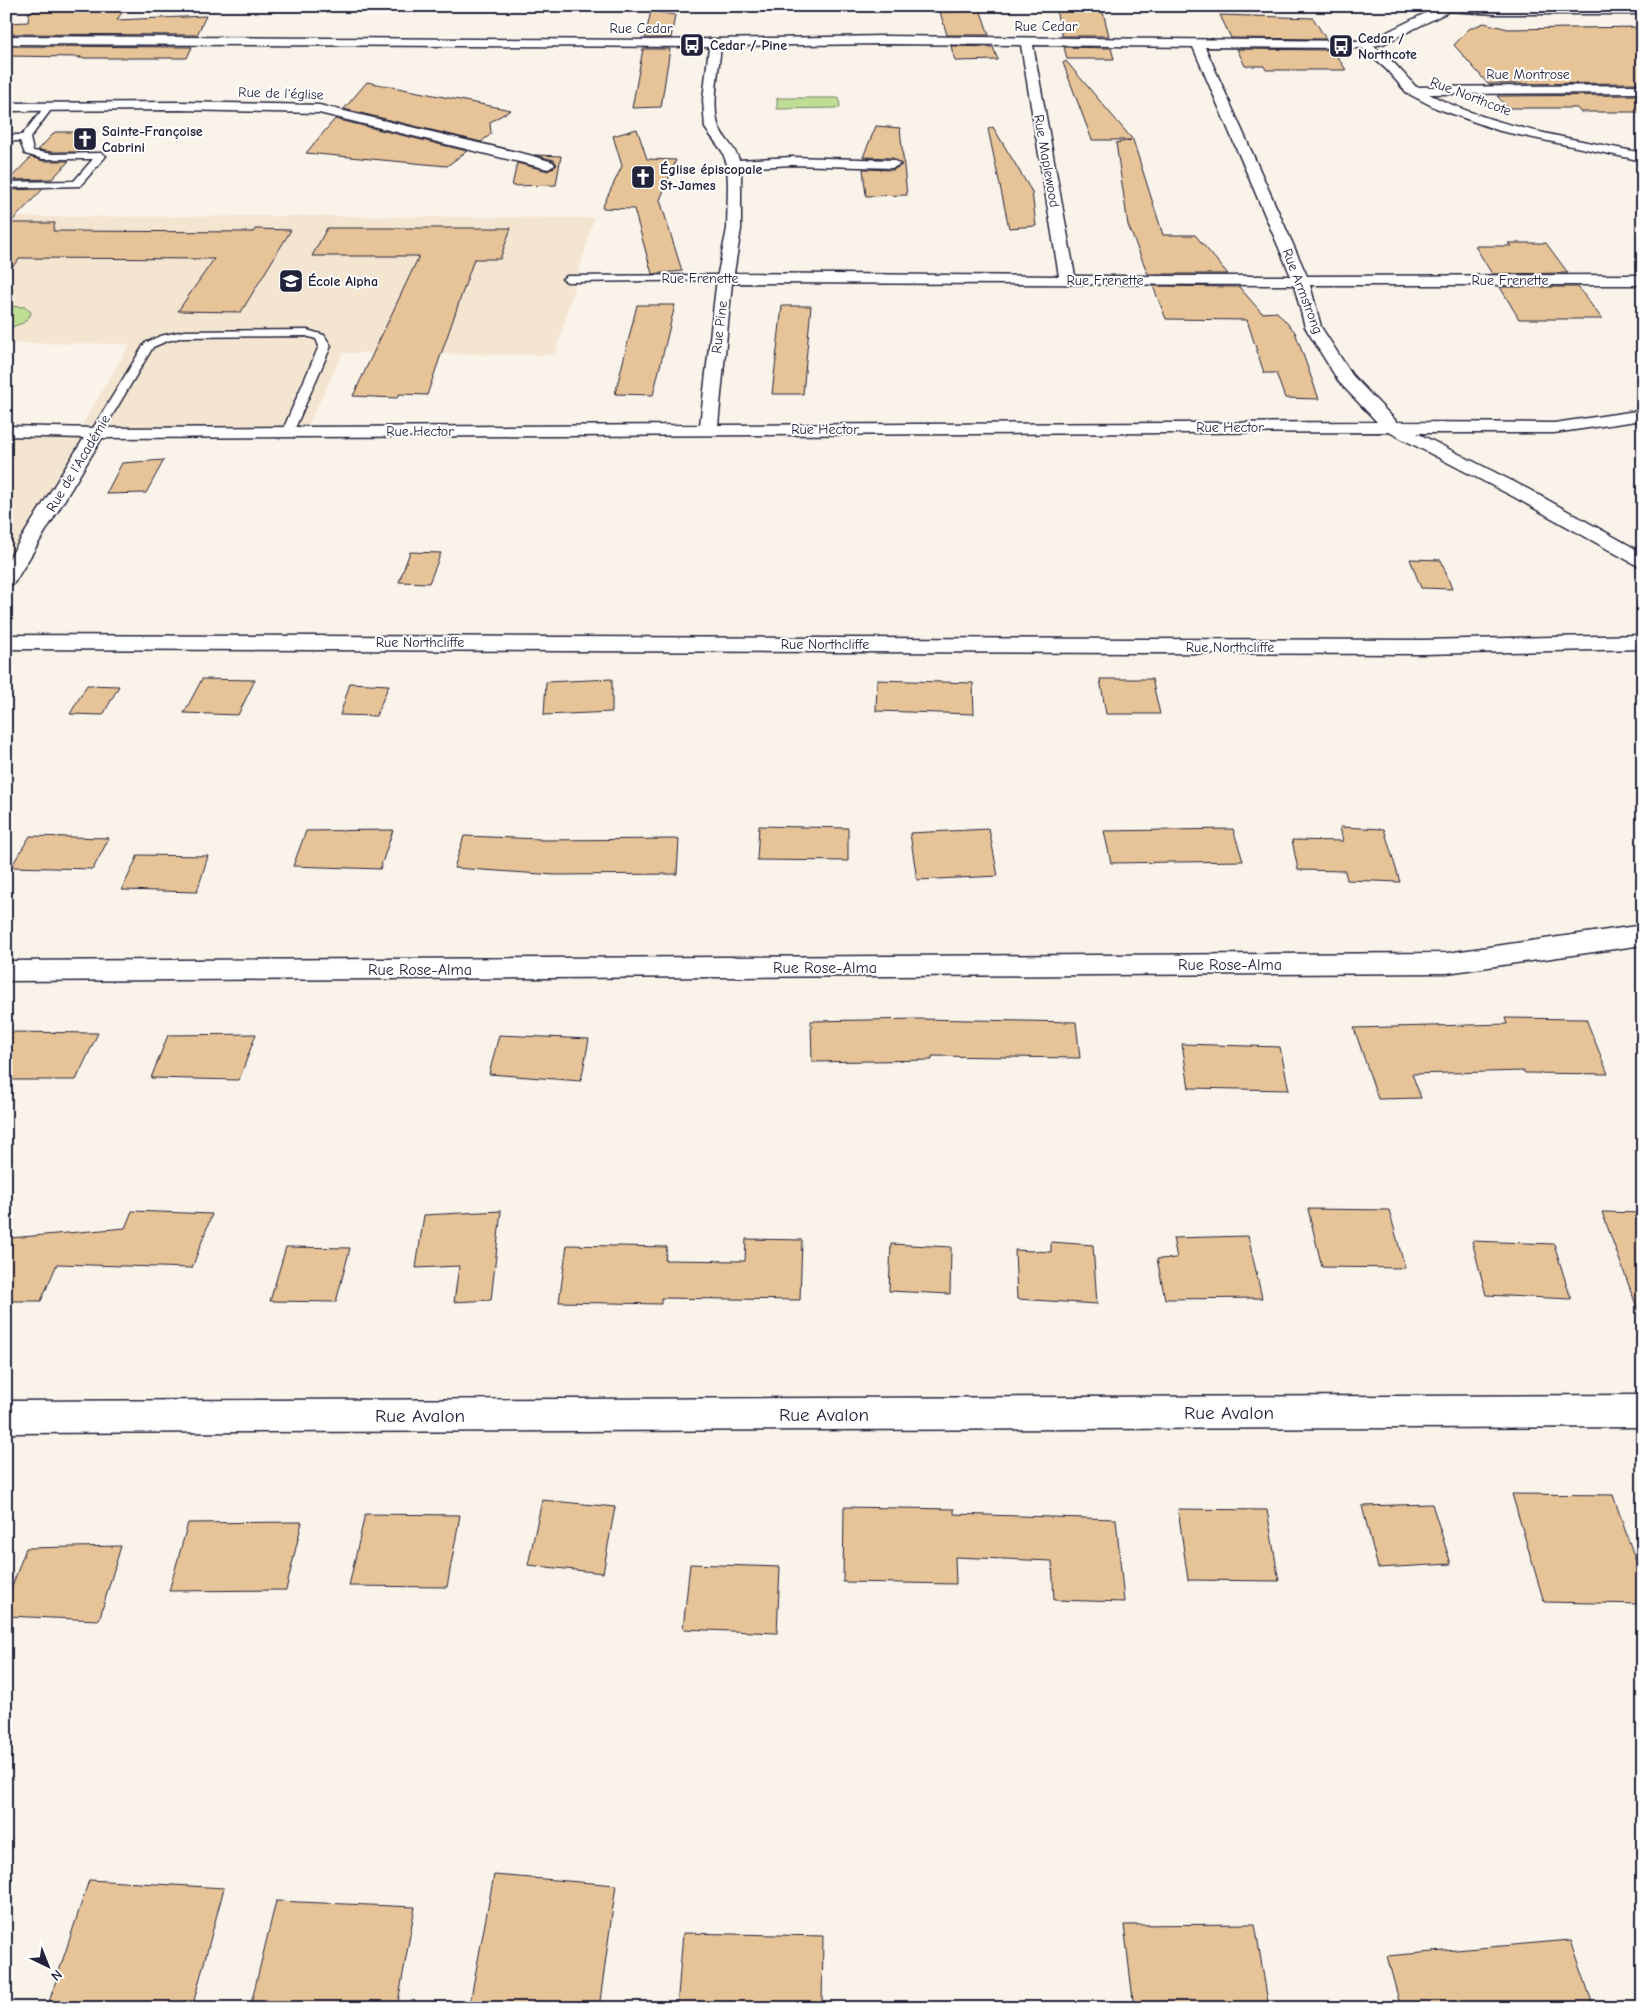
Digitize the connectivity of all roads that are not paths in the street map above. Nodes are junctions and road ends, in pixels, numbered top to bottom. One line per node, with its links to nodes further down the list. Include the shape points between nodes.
1 (1447, 7): 2 (street, via 1495,11); 7 (street, via 1379,42)
2 (1643, 11)
3 (6, 40): 6 (street, Rue Cedar)
4 (1026, 42): 5 (street, Rue Cedar); 6 (street, Rue Cedar, via 856,40); 21 (street, Rue Maplewood)
5 (1197, 42): 7 (street, Rue Cedar); 22 (street, Rue Armstrong)
6 (715, 43): 15 (street, Rue Pine, via 709,100 712,128)
7 (1365, 45): 9 (street, Rue Northcote)
8 (1643, 89): 9 (street, Rue Montrose)
9 (1412, 90): 14 (street, Rue Northcote, via 1505,128)
10 (6, 107): 11 (street, Rue de l'église)
11 (49, 107): 13 (lane); 17 (street, Rue de l'église, via 319,108)
12 (6, 138): 13 (lane)
13 (25, 138): 18 (lane, via 27,149 32,154 101,156 77,184)
14 (1643, 156)
15 (734, 164): 16 (street, via 792,161); 19 (street, Rue Pine, via 734,229)
16 (893, 164)
17 (548, 165)
18 (6, 185)
19 (725, 278): 20 (lane, Rue Frenette); 21 (street, Rue Frenette); 26 (street, Rue Pine)
20 (567, 279)
21 (1068, 280): 22 (street, Rue Frenette)
22 (1301, 280): 23 (street, Rue Frenette); 25 (street, Rue Armstrong, via 1314,327 1345,378)
23 (1643, 280)
24 (1643, 415): 25 (street, Rue Hector, via 1554,428)
25 (1392, 427): 26 (street, Rue Hector); 30 (street, Rue Armstrong, via 1521,493)
26 (708, 430): 28 (street, Rue Hector)
27 (6, 431): 29 (street, Rue Hector)
28 (288, 432): 29 (street, Rue Hector); 29 (lane, Rue de l'Académie, via 325,346 320,337 307,333 184,334 164,338 150,345)
29 (96, 433): 31 (street, Rue de l'Académie)
30 (1643, 561)
31 (6, 580)
32 (6, 642): 33 (street, Rue Northcliffe, via 1413,648)
33 (1643, 642)
34 (1643, 935): 35 (street, Rue Rose-Alma, via 1447,963)
35 (6, 971)
36 (1643, 1411): 37 (street, Rue Avalon)
37 (6, 1417)

